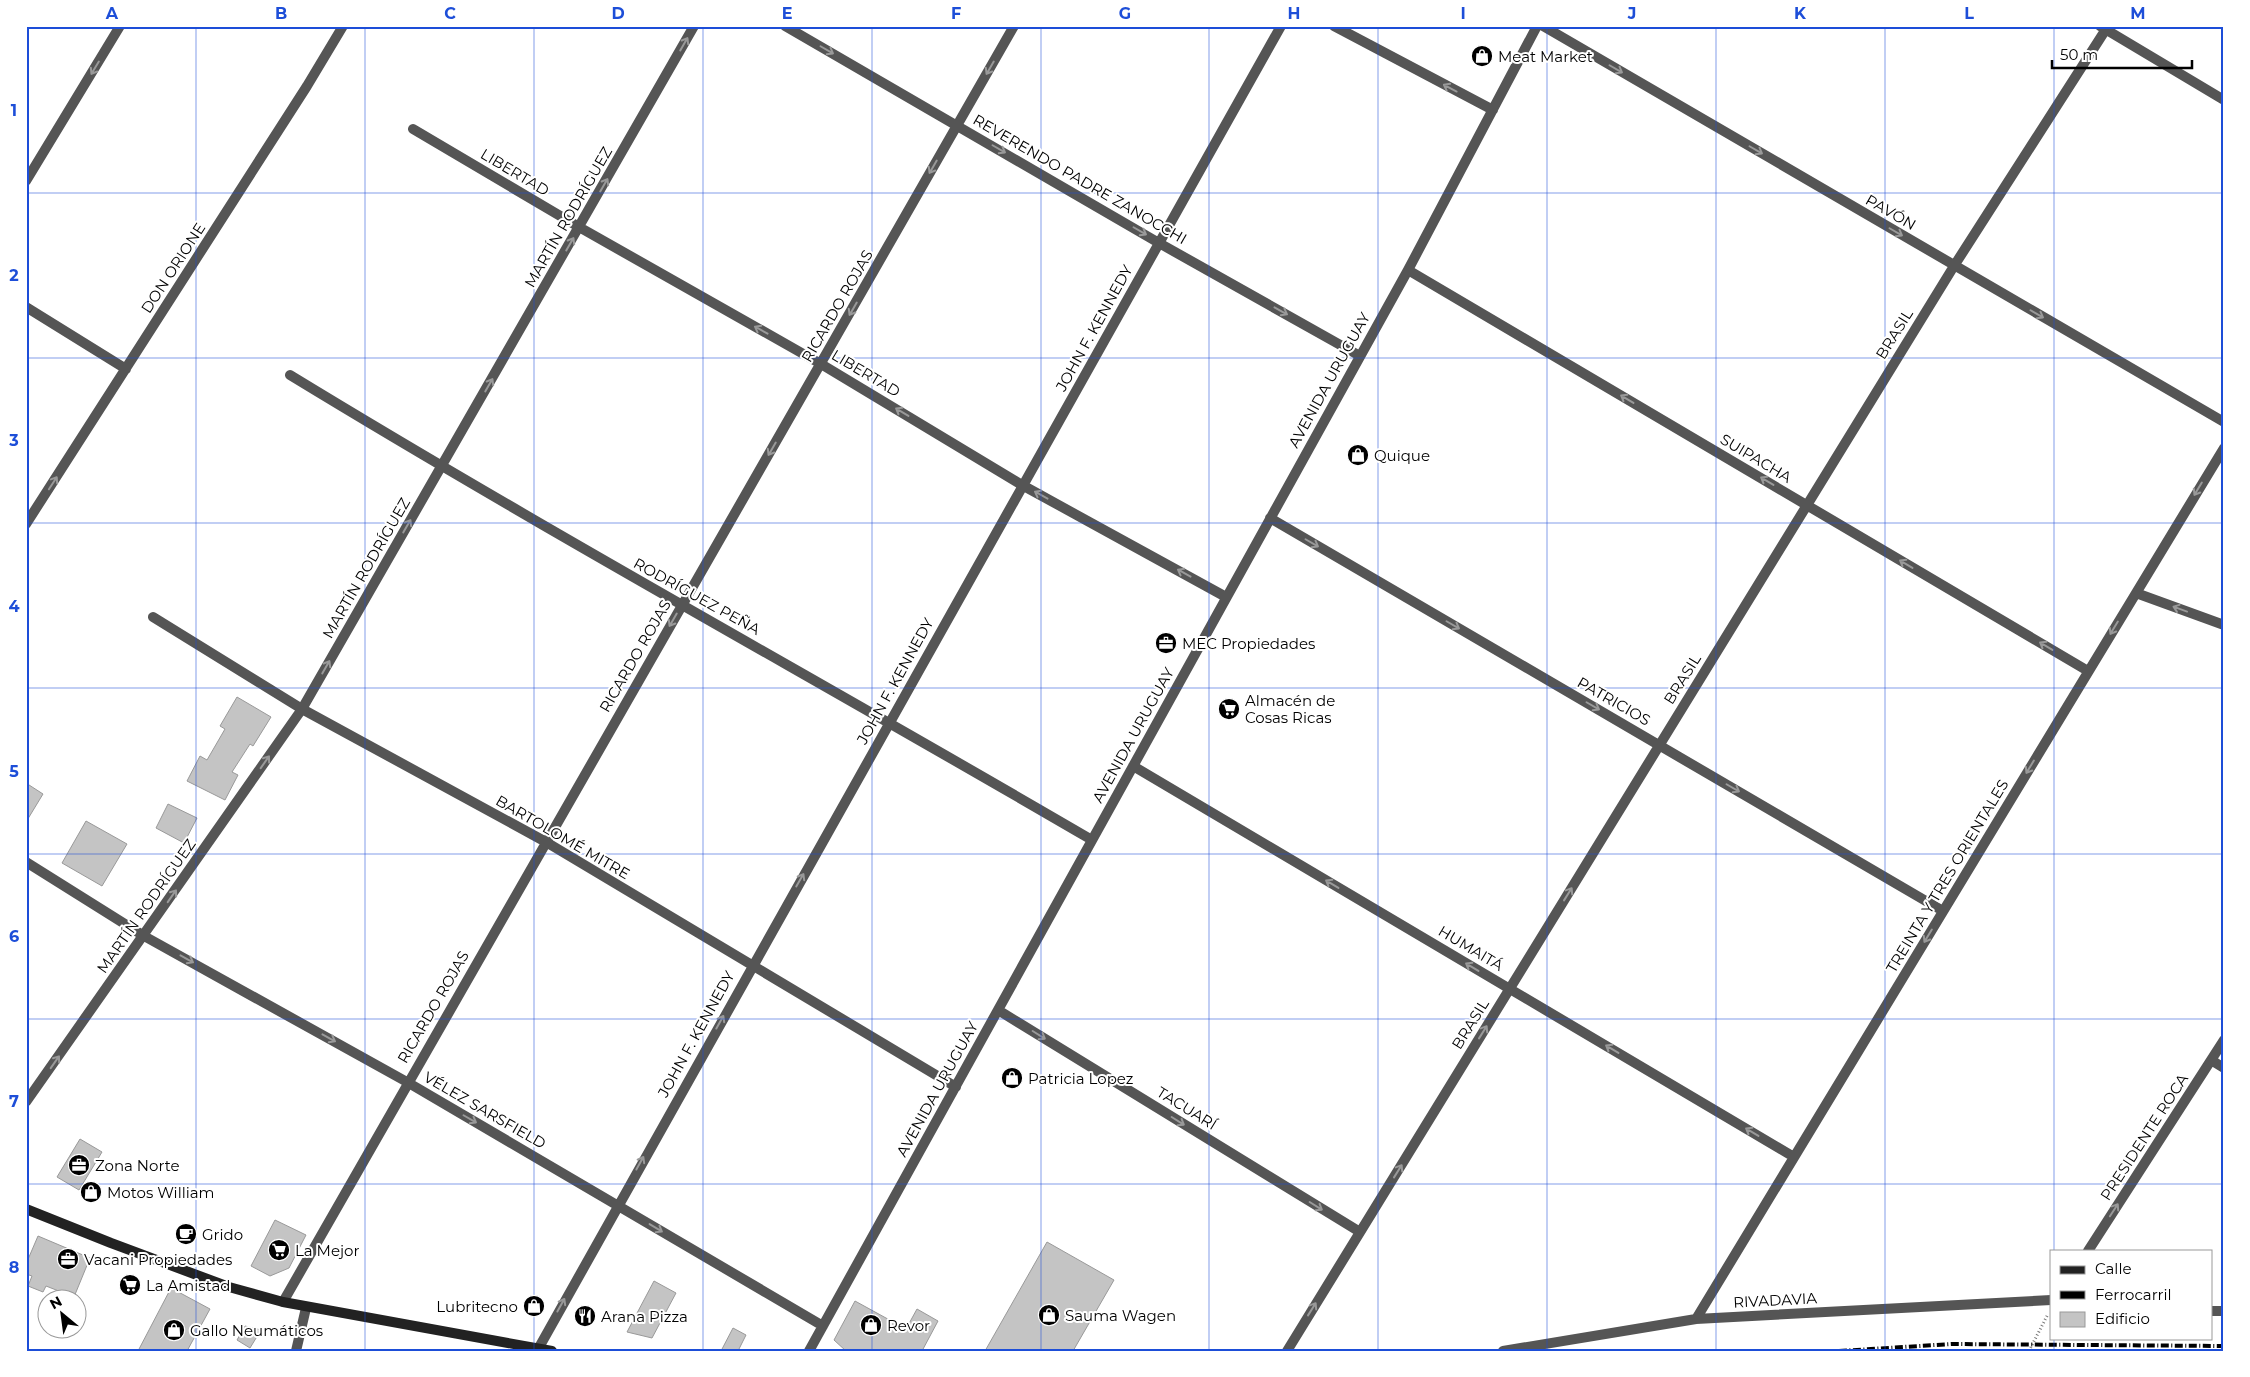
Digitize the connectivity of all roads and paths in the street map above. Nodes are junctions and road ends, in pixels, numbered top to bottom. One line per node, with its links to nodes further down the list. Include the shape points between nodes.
1 (120, 26): 15 (street, one-way to 15)
2 (343, 26): 23 (street, DON ORIONE)
3 (694, 26): 16 (street, MARTÍN RODRÍGUEZ, one-way to 3)
4 (785, 26): 13 (street, REVERENDO PADRE ZANOCCHI, one-way to 13)
5 (1014, 26): 13 (street, RICARDO ROJAS, one-way to 13)
6 (1281, 26): 17 (street, JOHN F. KENNEDY)
7 (1334, 26): 12 (street, one-way to 7)
8 (1537, 26): 12 (street, AVENIDA URUGUAY)
9 (1543, 26): 18 (street, PAVÓN, one-way to 18)
10 (2105, 27): 11 (street); 18 (street, BRASIL)
11 (2224, 100)
12 (1493, 110): 19 (street, AVENIDA URUGUAY)
13 (957, 125): 17 (street, REVERENDO PADRE ZANOCCHI, one-way to 17); 22 (street, RICARDO ROJAS, one-way to 22)
14 (413, 129): 16 (street, LIBERTAD)
15 (26, 181)
16 (579, 228): 22 (street, LIBERTAD, one-way to 16); 27 (street, MARTÍN RODRÍGUEZ, one-way to 16)
17 (1159, 243): 21 (street, REVERENDO PADRE ZANOCCHI, one-way to 21); 28 (street, JOHN F. KENNEDY)
18 (1954, 266): 25 (street, PAVÓN, one-way to 25); 29 (street, BRASIL)
19 (1408, 270): 21 (street, AVENIDA URUGUAY); 29 (street, SUIPACHA, one-way to 19)
20 (26, 307): 23 (street)
21 (1360, 356): 30 (street, AVENIDA URUGUAY)
22 (821, 364): 28 (street, LIBERTAD, one-way to 22); 34 (street, RICARDO ROJAS, one-way to 34)
23 (126, 369): 31 (street, DON ORIONE, one-way to 23)
24 (290, 375): 27 (street, RODRÍGUEZ PEÑA)
25 (2224, 422)
26 (2224, 448): 32 (street, TREINTA Y TRES ORIENTALES, one-way to 32)
27 (441, 467): 34 (street, RODRÍGUEZ PEÑA); 38 (street, MARTÍN RODRÍGUEZ, one-way to 27)
28 (1022, 485): 33 (street, LIBERTAD, one-way to 28); 39 (street, JOHN F. KENNEDY)
29 (1807, 505): 37 (street, SUIPACHA, one-way to 29); 40 (street, BRASIL)
30 (1270, 518): 33 (street, AVENIDA URUGUAY); 40 (street, PATRICIOS, one-way to 40)
31 (26, 524)
32 (2136, 593): 36 (street, one-way to 32); 37 (street, TREINTA Y TRES ORIENTALES, one-way to 37)
33 (1226, 597): 41 (street, AVENIDA URUGUAY)
34 (682, 605): 39 (street, RODRÍGUEZ PEÑA); 43 (street, RICARDO ROJAS, one-way to 43)
35 (153, 617): 38 (street, BARTOLOMÉ MITRE)
36 (2224, 625)
37 (2088, 671): 45 (street, TREINTA Y TRES ORIENTALES, one-way to 45)
38 (302, 709): 43 (street, BARTOLOMÉ MITRE); 46 (street, MARTÍN RODRÍGUEZ, one-way to 38)
39 (890, 722): 42 (street, RODRÍGUEZ PEÑA); 47 (street, JOHN F. KENNEDY, one-way to 39)
40 (1659, 745): 45 (street, PATRICIOS, one-way to 45); 48 (street, BRASIL, one-way to 40)
41 (1133, 766): 42 (street, AVENIDA URUGUAY); 48 (street, HUMAITÁ, one-way to 41)
42 (1092, 840): 49 (street, AVENIDA URUGUAY)
43 (546, 842): 47 (street, BARTOLOMÉ MITRE); 53 (street, RICARDO ROJAS)
44 (26, 862): 46 (street, VÉLEZ SARSFIELD)
45 (1943, 911): 56 (street, TREINTA Y TRES ORIENTALES, one-way to 56)
46 (144, 936): 53 (street, VÉLEZ SARSFIELD, one-way to 53); 55 (street, MARTÍN RODRÍGUEZ, one-way to 46)
47 (752, 966): 54 (street, BARTOLOMÉ MITRE); 57 (street, JOHN F. KENNEDY, one-way to 47)
48 (1510, 989): 56 (street, HUMAITÁ, one-way to 48); 59 (street, BRASIL, one-way to 48)
49 (998, 1010): 54 (street, AVENIDA URUGUAY); 59 (street, TACUARÍ, one-way to 59)
50 (2224, 1040): 51 (street, PRESIDENTE ROCA)
51 (2211, 1060): 52 (street); 60 (street, PRESIDENTE ROCA, one-way to 51)
52 (2224, 1068)
53 (407, 1082): 57 (street, VÉLEZ SARSFIELD, one-way to 57); 62 (street, RICARDO ROJAS)
54 (956, 1086): 66 (street, AVENIDA URUGUAY)
55 (26, 1102)
56 (1794, 1157): 65 (street, TREINTA Y TRES ORIENTALES)
57 (617, 1205): 66 (street, VÉLEZ SARSFIELD, one-way to 66); 67 (street, JOHN F. KENNEDY, one-way to 57)
58 (26, 1209): 62 (main road, via 229,1287)
59 (1360, 1232): 71 (street, BRASIL, one-way to 59)
60 (2089, 1250)
61 (2050, 1300): 65 (street, RIVADAVIA)
62 (283, 1302): 63 (main road)
63 (306, 1308): 67 (main road); 68 (street)
64 (2050, 1310): 73 (path)
65 (1696, 1319): 72 (street, RIVADAVIA)
66 (823, 1326): 70 (street, AVENIDA URUGUAY)
67 (537, 1349): 69 (main road)
68 (296, 1351)
69 (552, 1351)
70 (809, 1351)
71 (1287, 1351)
72 (1503, 1351)
73 (2029, 1351)

